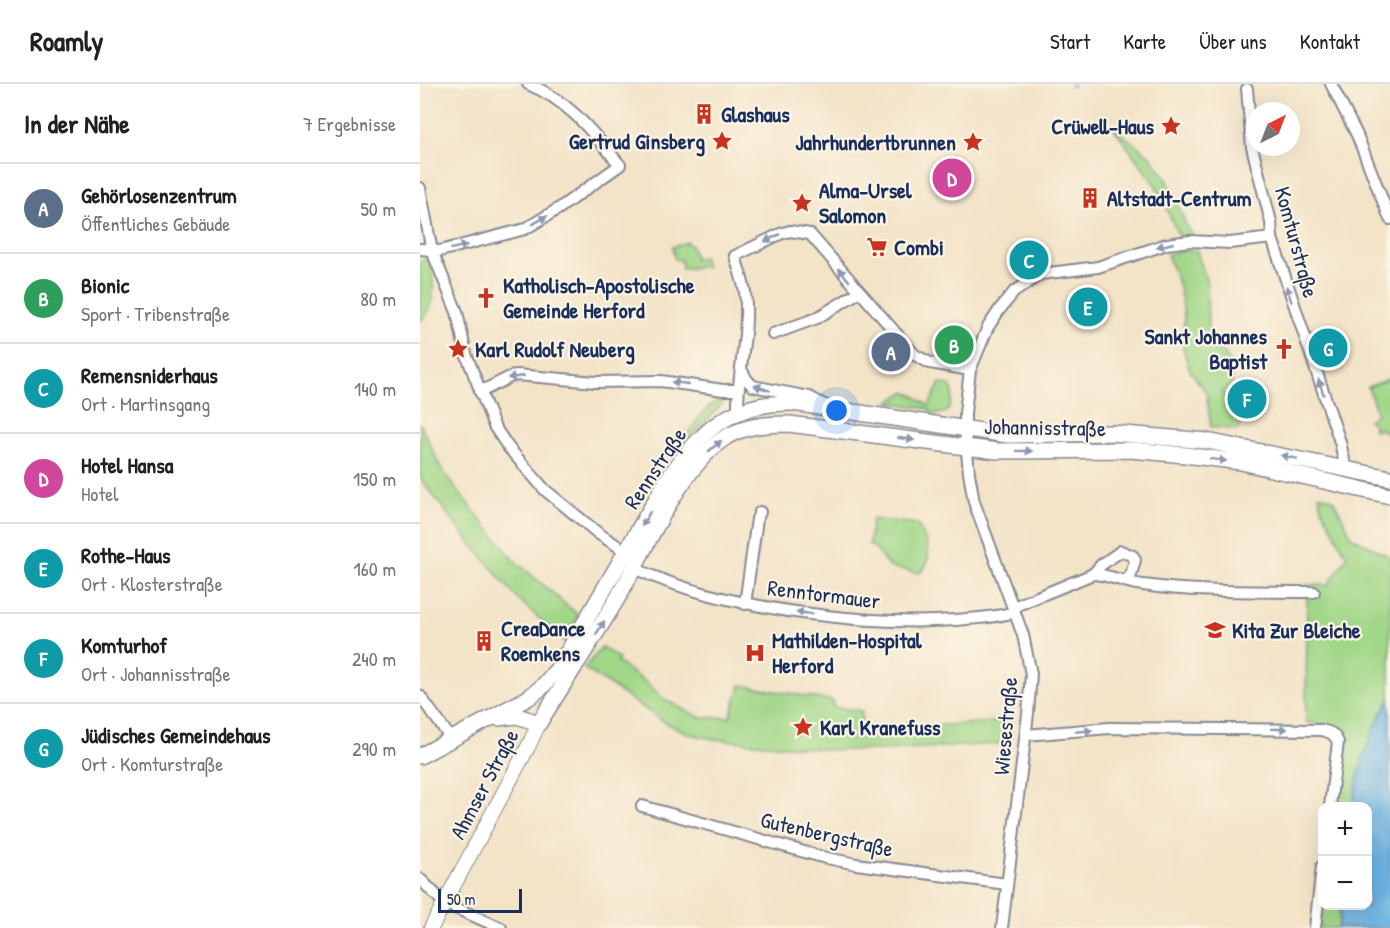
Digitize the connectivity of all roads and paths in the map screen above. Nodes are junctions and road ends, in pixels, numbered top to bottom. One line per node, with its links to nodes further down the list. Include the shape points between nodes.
1 (528, 84): 9 (street, one-way to 1, via 525,228 620,165 584,121 561,102)
2 (1331, 84): 5 (street)
3 (1247, 89): 7 (street, Komturstraße, via 1252,147)
4 (420, 188): 9 (street)
5 (1388, 206): 6 (street)
6 (1390, 219)
7 (1272, 238): 13 (street, Wiesestraße, one-way to 13, via 1167,244 1098,267 1041,274 1014,292 999,309); 21 (street, Komturstraße, one-way to 7)
8 (420, 249): 9 (street)
9 (432, 251): 15 (street, via 457,312)
10 (859, 292): 11 (street, via 817,318); 12 (street, one-way to 12, via 810,234 790,231 735,256 745,291); 13 (street, via 915,355 930,363)
11 (773, 334)
12 (741, 369): 14 (street); 16 (street, Johannisstraße, one-way to 12, via 809,397 753,386)
13 (970, 370): 18 (street, Wiesestraße)
14 (738, 390): 15 (street, one-way to 15, via 661,381 517,375); 17 (street)
15 (480, 392): 25 (street, via 494,426 544,490)
16 (830, 408): 17 (main road, Johannisstraße, via 768,403); 18 (main road, Johannisstraße)
17 (738, 411): 19 (main road); 25 (main road, Rennstraße, one-way to 25, via 686,453)
18 (965, 429): 20 (street, Wiesestraße); 21 (main road, Johannisstraße, one-way to 18, via 1207,441 1112,433 1008,435)
19 (739, 431): 20 (main road, Johannisstraße, one-way to 20, via 789,424); 26 (main road, Rennstraße, one-way to 19, via 695,466 720,441)
20 (966, 447): 23 (main road, Johannisstraße, one-way to 23, via 997,451 1131,450 1185,455 1241,462); 31 (street, Wiesestraße, via 974,502)
21 (1346, 470): 22 (main road, Johannisstraße)
22 (1390, 478)
23 (1390, 496)
24 (760, 512): 30 (street)
25 (627, 552): 32 (main road, Rennstraße)
26 (634, 568): 30 (street, Renntormauer, via 682,588); 35 (main road, Rennstraße, one-way to 26)
27 (1093, 573): 28 (street); 28 (street, Renntormauer, via 1117,553 1126,552 1136,560); 31 (street, Renntormauer)
28 (1126, 580): 29 (street, via 1180,588)
29 (1314, 592)
30 (745, 604): 31 (street, Renntormauer, one-way to 30, via 990,617 928,622 862,621)
31 (1014, 610): 36 (street, Wiesestraße, via 1031,674)
32 (560, 667): 34 (main road, via 534,694); 35 (main road)
33 (420, 696): 37 (street)
34 (492, 719): 35 (main road, via 517,716); 37 (main road)
35 (539, 723): 43 (street, Ahmser Straße)
36 (1026, 735): 39 (street, one-way to 39, via 1109,728 1321,730 1330,732 1338,742); 42 (street, Wiesestraße)
37 (452, 740): 38 (main road)
38 (420, 756)
39 (1331, 802)
40 (642, 806): 42 (street, Gutenbergstraße, via 822,857)
41 (420, 879): 43 (street)
42 (1007, 884): 47 (street, Wiesestraße)
43 (444, 903): 45 (street, Ahmser Straße); 46 (street)
44 (1318, 905): 48 (street)
45 (431, 928)
46 (501, 928)
47 (1002, 928)
48 (1315, 928)

